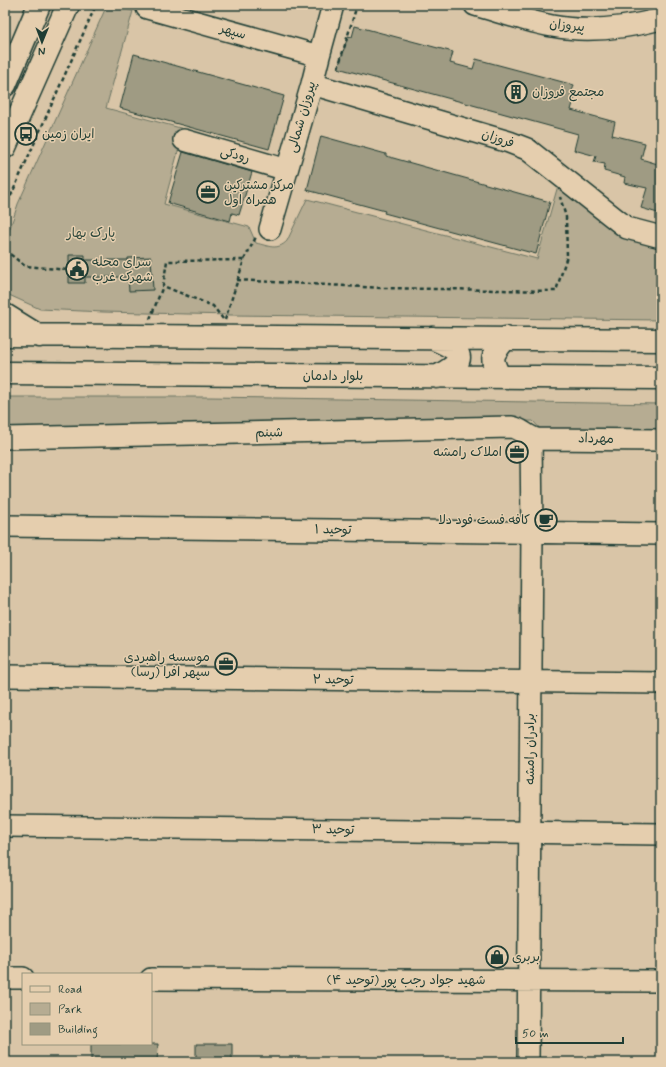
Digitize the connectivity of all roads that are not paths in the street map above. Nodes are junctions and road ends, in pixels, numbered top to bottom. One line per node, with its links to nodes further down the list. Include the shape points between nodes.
1 (39, 5): 9 (main road)
2 (68, 5): 11 (main road)
3 (333, 5): 7 (street, پیروزان شمالی)
4 (475, 5): 6 (street, پیروزان, via 553,26 584,29 637,26)
5 (147, 8): 7 (street, سپهر)
6 (661, 19)
7 (319, 56): 8 (street, پیروزان شمالی)
8 (312, 84): 12 (street, پیروزان شمالی); 14 (street, فروزان, via 527,149 627,228)
9 (5, 85)
10 (184, 140): 12 (street, رودکی)
11 (5, 147)
12 (287, 170): 13 (street, پیروزان شمالی)
13 (270, 229)
14 (661, 237)
15 (5, 315): 17 (main road)
16 (5, 335): 17 (main road)
17 (39, 336): 18 (main road)
18 (431, 338): 19 (main road); 22 (main road, via 450,346 459,358 457,364)
19 (506, 338): 20 (main road); 23 (main road, via 495,351 493,358)
20 (661, 340)
21 (5, 373): 22 (main road, بلوار دادمان)
22 (437, 376): 23 (main road, بلوار دادمان)
23 (500, 377): 24 (main road, بلوار دادمان)
24 (661, 378)
25 (531, 437): 26 (street, شبنم, via 511,427); 27 (street, مهرداد); 29 (street, برادران رامشه)
26 (5, 438)
27 (661, 440)
28 (5, 526): 29 (street, توحید ۱)
29 (532, 532): 30 (street, توحید ۱); 32 (street, برادران رامشه)
30 (661, 534)
31 (5, 676): 32 (street, توحید ۲)
32 (531, 682): 33 (street, توحید ۲); 35 (street, برادران رامشه)
33 (661, 683)
34 (5, 826): 35 (street, توحید ۳)
35 (530, 832): 36 (street, توحید ۳); 40 (street, برادران رامشه)
36 (661, 834)
37 (5, 978): 38 (street)
38 (22, 978)
39 (152, 979): 40 (street, شهید جواد رجب پور (توحید ۴))
40 (528, 981): 41 (street, شهید جواد رجب پور (توحید ۴)); 42 (street, برادران رامشه)
41 (661, 981)
42 (528, 1062)

